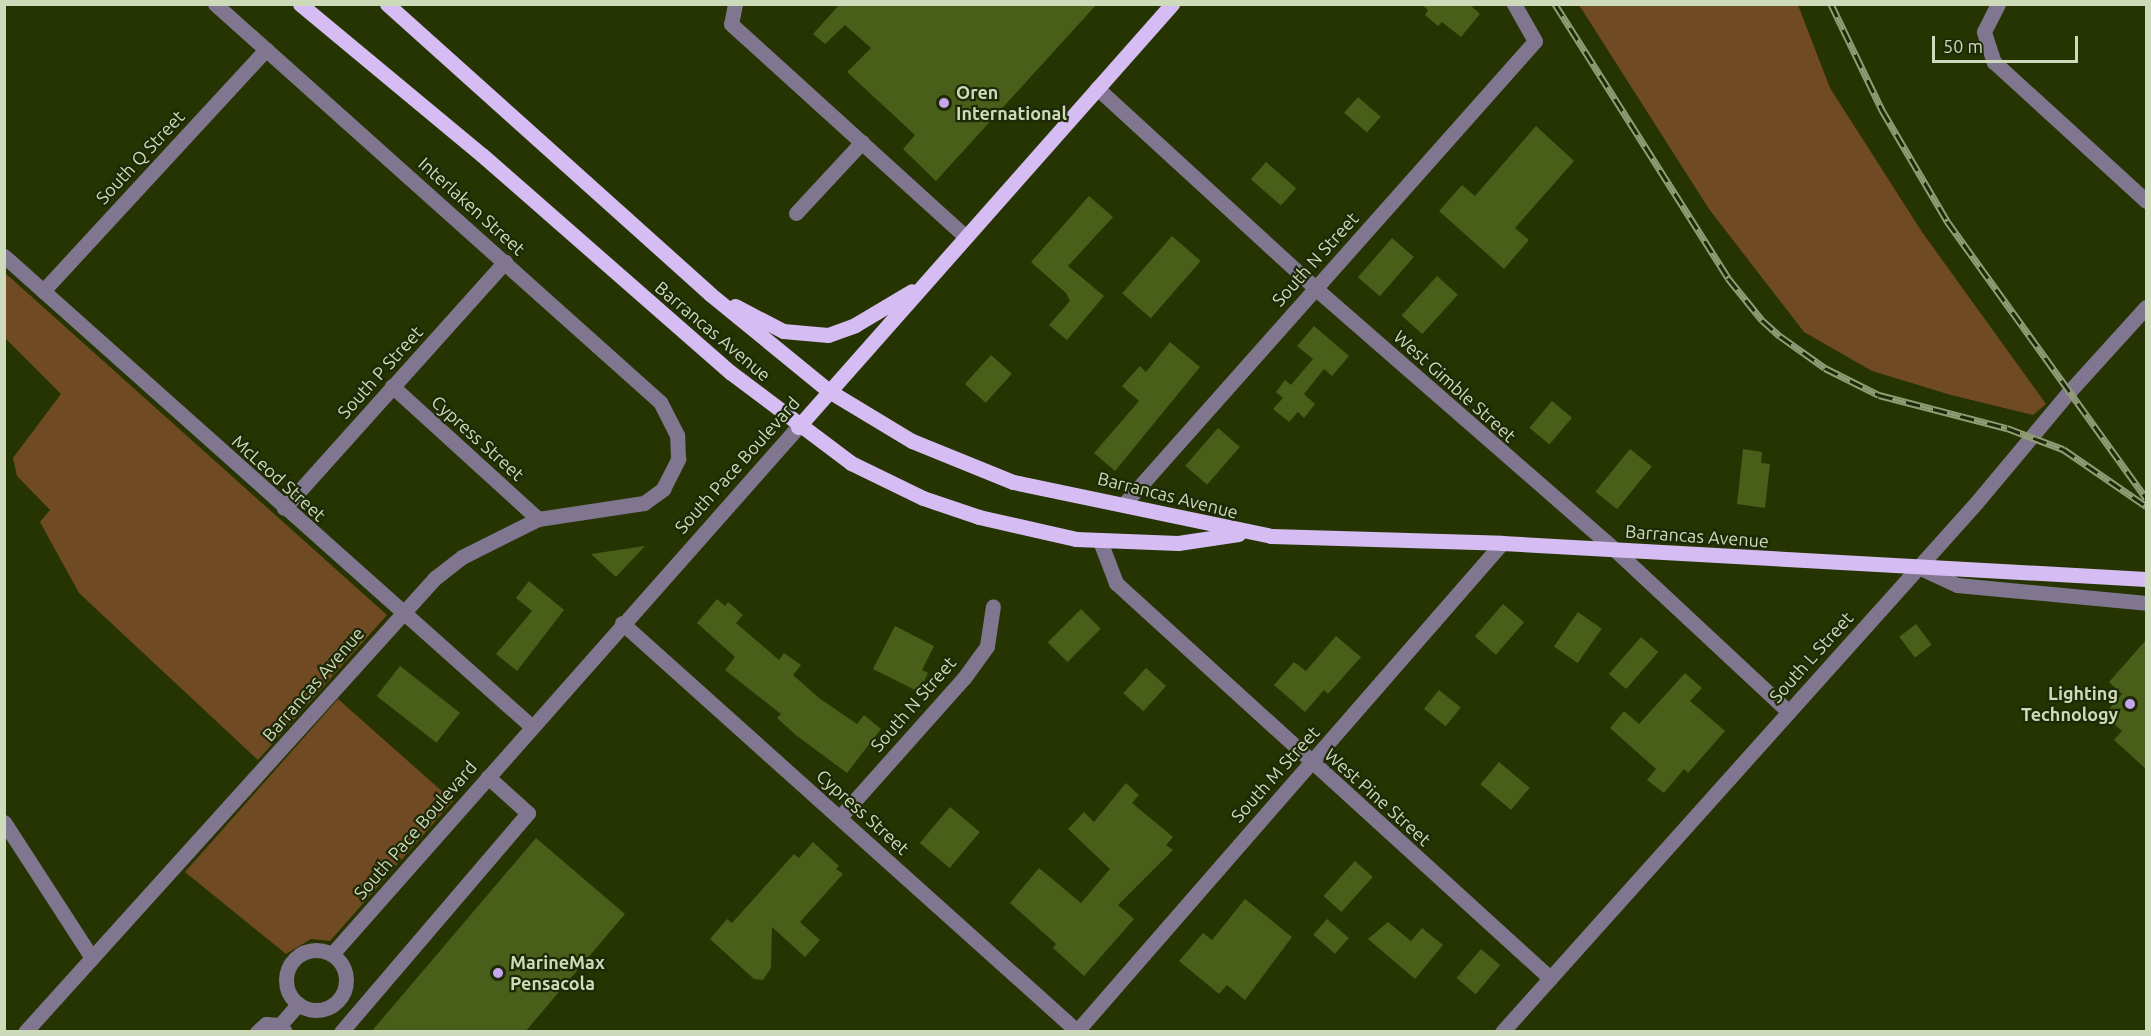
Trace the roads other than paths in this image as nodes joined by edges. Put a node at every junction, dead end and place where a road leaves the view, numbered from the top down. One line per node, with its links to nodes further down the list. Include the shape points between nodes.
1 (215, 4): 8 (street, Interlaken Street)
2 (300, 4): 23 (main road, Barrancas Avenue)
3 (387, 4): 19 (main road, Barrancas Avenue)
4 (735, 4): 10 (street, via 731,24)
5 (1172, 4): 9 (main road, South Pace Boulevard)
6 (1514, 4): 17 (street, South N Street, via 1535,41)
7 (1998, 4): 11 (street, via 1984,32 1994,62)
8 (266, 49): 15 (street, Interlaken Street); 18 (street, South Q Street)
9 (1097, 88): 13 (main road, South Pace Boulevard); 17 (street, West Gimble Street)
10 (862, 142): 12 (street); 13 (street)
11 (2146, 201)
12 (796, 213)
13 (966, 237): 16 (main road, South Pace Boulevard)
14 (4, 256): 18 (street, McLeod Street)
15 (505, 262): 21 (street, South P Street); 24 (street, Interlaken Street, via 660,402 677,435)
16 (925, 283): 19 (main road, via 855,325 828,335 783,331); 22 (main road, South Pace Boulevard)
17 (1315, 288): 25 (street, South N Street); 31 (street, West Gimble Street)
18 (43, 291): 26 (street, McLeod Street)
19 (710, 294): 22 (main road, Barrancas Avenue)
20 (2146, 307): 32 (street, South L Street)
21 (392, 386): 26 (street, South P Street); 27 (street, Cypress Street)
22 (829, 391): 23 (main road, South Pace Boulevard); 25 (main road, Barrancas Avenue, via 912,441 966,464 1013,482)
23 (798, 427): 29 (main road, Barrancas Avenue, via 850,464 923,498 1020,527); 37 (street, South Pace Boulevard)
24 (678, 453): 27 (street, Barrancas Avenue, via 663,489 644,503)
25 (1124, 504): 28 (main road, Barrancas Avenue)
26 (284, 508): 36 (street, McLeod Street)
27 (537, 519): 36 (street, Barrancas Avenue, via 462,557)
28 (1244, 534): 29 (main road, Barrancas Avenue, via 1178,543); 30 (main road, Barrancas Avenue, via 1434,544)
29 (1100, 541): 40 (street, West Pine Street, via 1116,583)
30 (1502, 543): 31 (main road, Barrancas Avenue); 40 (street, South M Street)
31 (1614, 549): 32 (main road, Barrancas Avenue); 38 (street, West Gimble Street)
32 (1918, 567): 33 (main road, Barrancas Avenue); 34 (street, via 1957,585); 38 (street, South L Street)
33 (2146, 579)
34 (2146, 603)
35 (993, 606): 42 (street, South N Street, via 987,646 964,678)
36 (402, 613): 39 (street, McLeod Street); 45 (street, Barrancas Avenue)
37 (622, 623): 39 (street, South Pace Boulevard); 42 (street, Cypress Street)
38 (1789, 712): 46 (street, South L Street)
39 (531, 726): 41 (street, South Pace Boulevard)
40 (1311, 763): 46 (street, West Pine Street); 49 (street, South M Street)
41 (488, 777): 44 (street, South Pace Boulevard); 52 (street, via 528,813)
42 (840, 817): 49 (street, Cypress Street)
43 (4, 822): 45 (street)
44 (332, 954): 47 (street, via 312,950 294,959 286,977 287,987); 47 (street, via 344,969 342,997 317,1010)
45 (92, 958): 50 (street, Barrancas Avenue)
46 (1550, 978): 53 (street, South L Street)
47 (298, 1004): 48 (street)
48 (282, 1028): 51 (street, via 266,1024)
49 (1077, 1031)
50 (25, 1032)
51 (257, 1032)
52 (342, 1032)
53 (1502, 1032)

